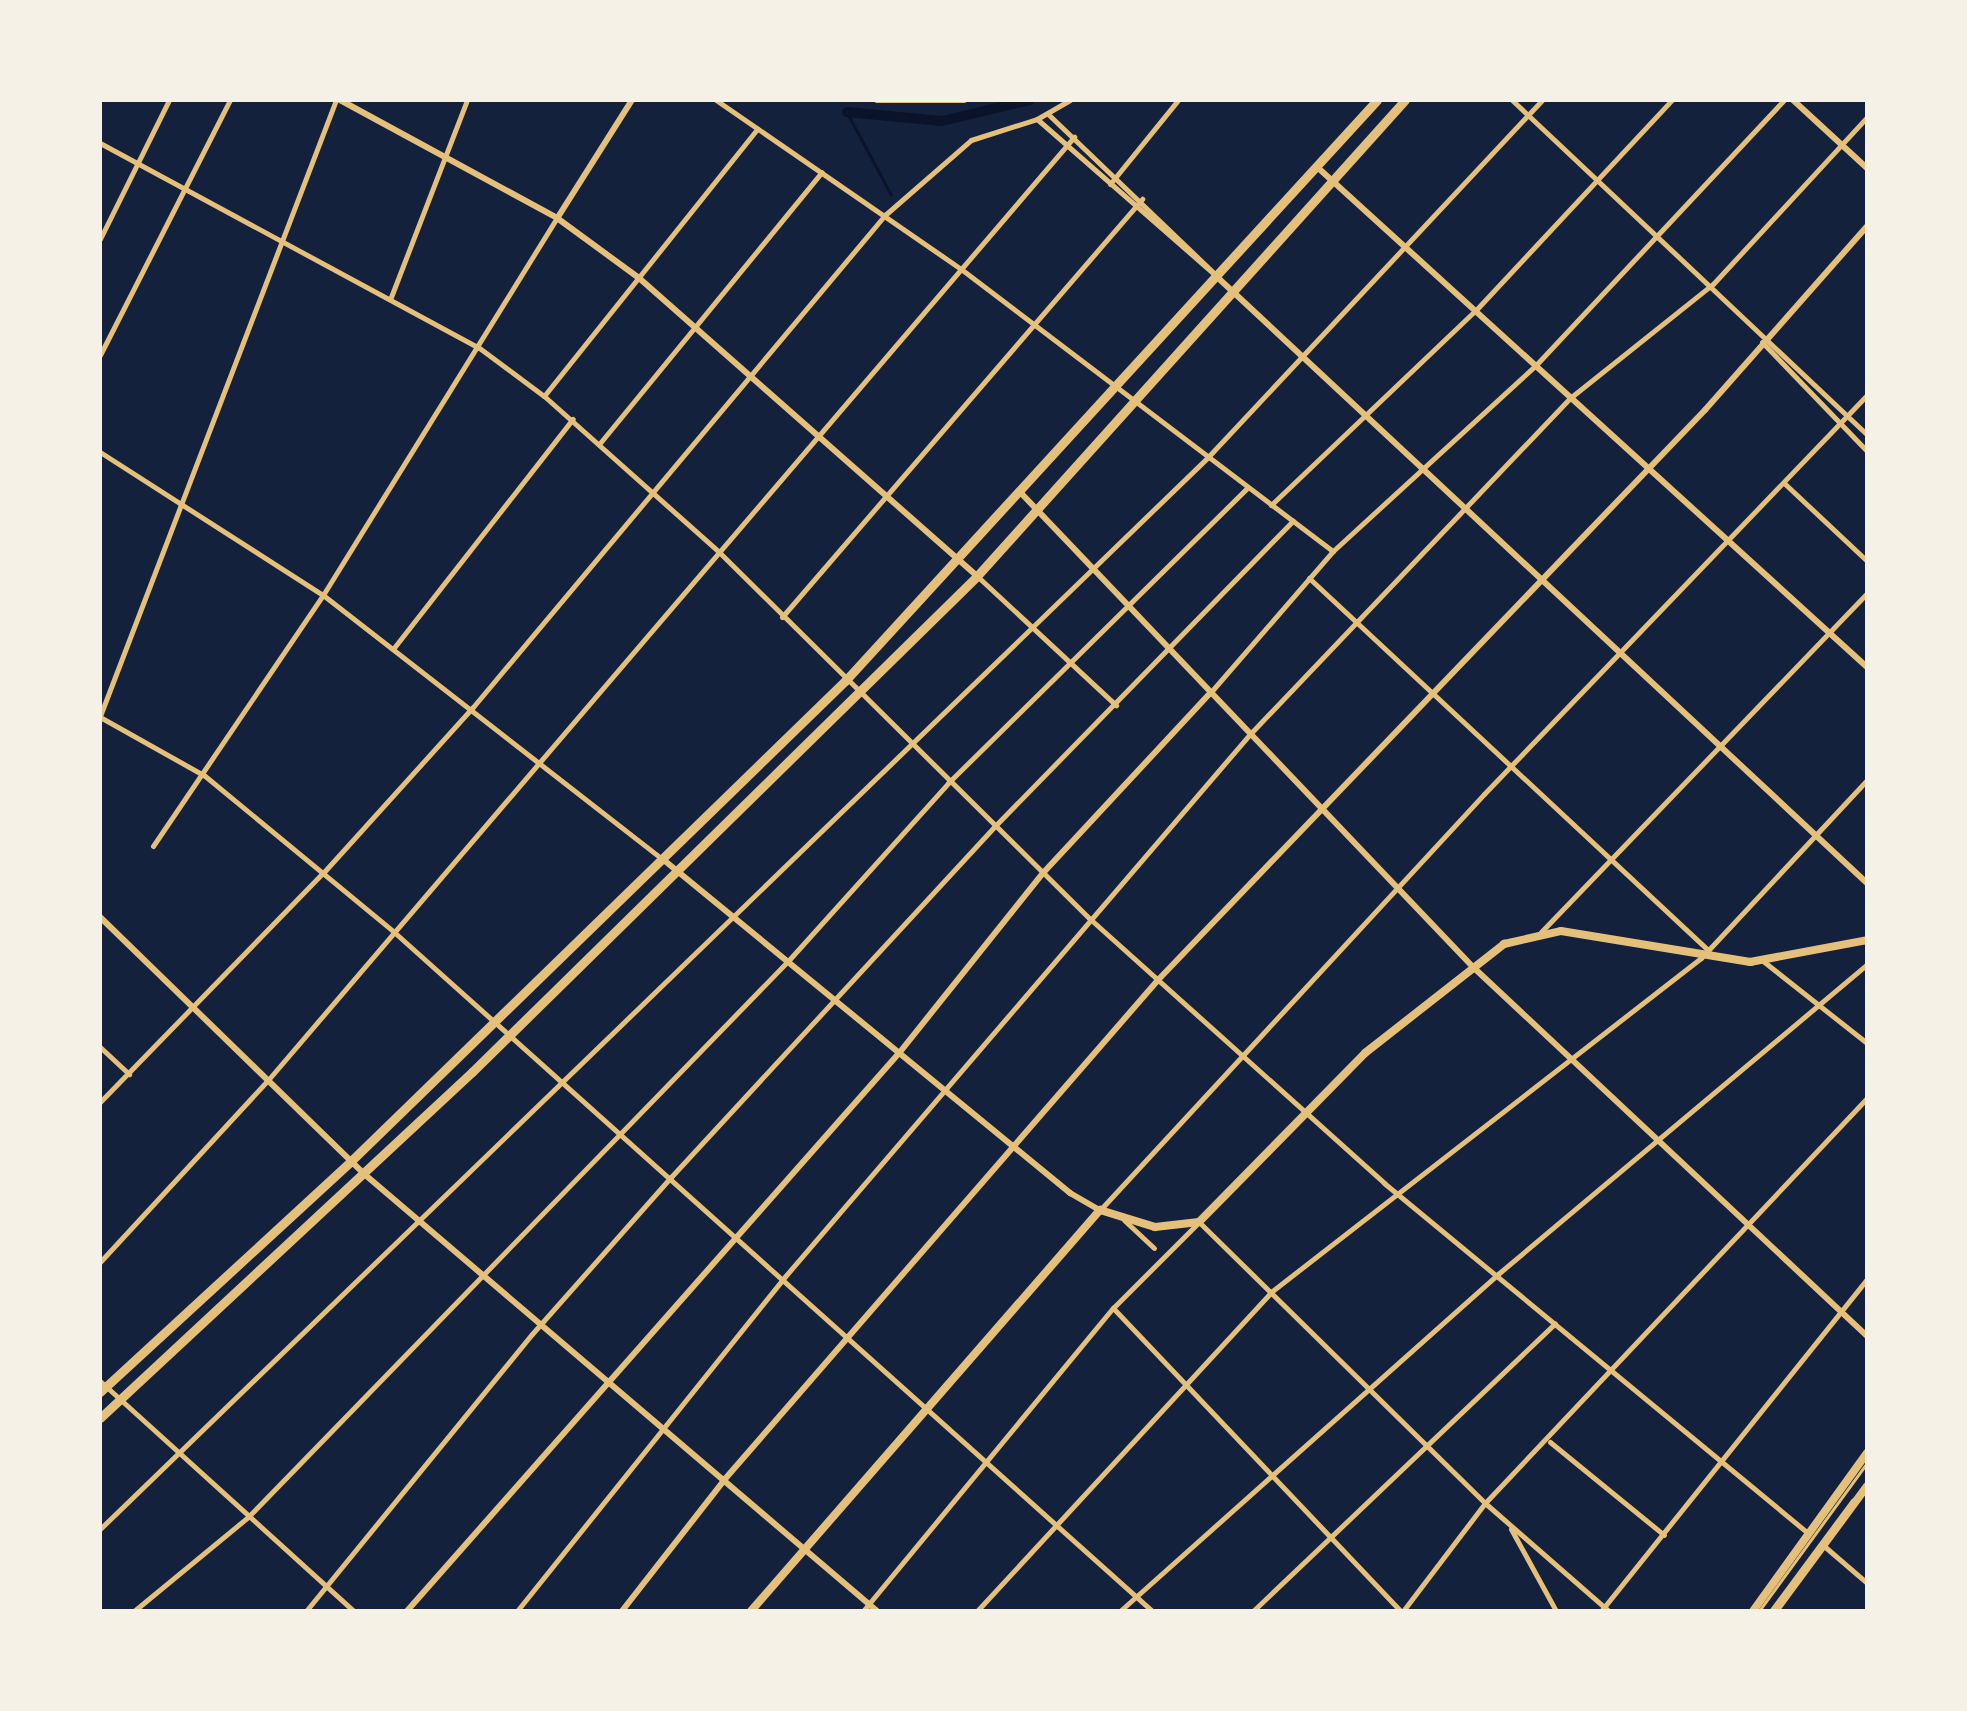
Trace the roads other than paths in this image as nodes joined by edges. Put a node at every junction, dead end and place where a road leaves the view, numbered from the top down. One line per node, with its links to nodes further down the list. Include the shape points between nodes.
1 (169, 100): 28 (street)
2 (230, 100): 36 (street)
3 (338, 100): 27 (street); 44 (street)
4 (466, 100): 27 (street)
5 (632, 100): 40 (street)
6 (716, 100): 22 (street)
7 (882, 100): 8 (street)
8 (964, 100)
9 (1070, 100): 18 (street)
10 (1178, 100): 32 (street)
11 (1405, 100): 34 (highway)
12 (1512, 100): 19 (street)
13 (1542, 100): 19 (street)
14 (1672, 100): 33 (street)
15 (1784, 100): 42 (street)
16 (1793, 100): 25 (street)
17 (1370, 102): 29 (highway)
18 (1048, 113): 21 (street); 23 (street)
19 (1528, 116): 33 (street); 45 (street)
20 (1867, 117): 25 (street)
21 (1037, 119): 26 (street); 39 (street, via 970,140)
22 (757, 129): 31 (street); 48 (street)
23 (1074, 137): 26 (street); 32 (street)
24 (100, 143): 28 (street)
25 (1842, 144): 30 (street); 49 (street)
26 (1067, 146): 35 (street); 46 (street)
27 (446, 155): 40 (street); 51 (street)
28 (140, 164): 36 (street); 43 (street)
29 (1316, 166): 34 (street); 47 (highway)
30 (1867, 168)
31 (822, 172): 39 (street); 54 (street)
32 (1116, 176): 35 (street); 37 (street)
33 (1595, 180): 42 (street); 52 (street)
34 (1332, 182): 45 (street); 50 (highway)
35 (1110, 184): 38 (street)
36 (184, 188): 44 (street); 57 (street)
37 (1142, 198): 38 (street); 47 (street)
38 (1135, 207): 47 (street); 53 (street)
39 (885, 216): 46 (street); 60 (street)
40 (557, 218): 48 (street); 56 (street)
41 (1867, 226): 55 (street)
42 (1658, 237): 49 (street); 59 (street)
43 (100, 239)
44 (284, 240): 51 (street); 83 (street)
45 (1408, 250): 52 (street); 58 (street)
46 (961, 269): 53 (street); 71 (street)
47 (1215, 275): 50 (street); 61 (highway)
48 (639, 278): 54 (street); 63 (street)
49 (1714, 284): 55 (street); 64 (street)
50 (1233, 293): 58 (street); 65 (highway)
51 (391, 297): 56 (street)
52 (1475, 311): 59 (street); 67 (street)
53 (1035, 325): 61 (street); 82 (street)
54 (696, 328): 60 (street); 72 (street)
55 (1764, 340): 66 (street); 69 (street); 76 (street)
56 (478, 346): 63 (street); 98 (street)
57 (100, 355)
58 (1300, 359): 67 (street); 75 (street)
59 (1535, 366): 64 (street); 77 (street)
60 (752, 377): 71 (street); 80 (street)
61 (1115, 386): 65 (street); 81 (highway)
62 (1867, 395): 66 (street)
63 (544, 396): 68 (street)
64 (1570, 398): 76 (street); 85 (street)
65 (1133, 400): 75 (street); 86 (highway)
66 (1848, 415): 69 (street); 70 (street)
67 (1364, 418): 77 (street); 84 (street)
68 (573, 419): 72 (street); 104 (street)
69 (1839, 424): 73 (street); 78 (street)
70 (1867, 434)
71 (819, 436): 82 (street); 90 (street)
72 (600, 443): 80 (street)
73 (1867, 451)
74 (100, 452): 83 (street)
75 (1208, 457): 79 (street); 93 (street)
76 (1648, 468): 88 (street); 96 (street)
77 (1420, 469): 85 (street); 89 (street)
78 (1784, 483): 88 (street); 92 (street)
79 (1248, 487): 84 (street); 99 (street)
80 (654, 491): 90 (street); 114 (street)
81 (1020, 492): 86 (street); 91 (highway)
82 (889, 497): 91 (street); 100 (street)
83 (180, 499): 98 (street); 115 (street)
84 (1271, 504): 87 (street)
85 (1460, 507): 96 (street); 101 (street)
86 (1038, 511): 93 (street); 94 (highway)
87 (1293, 521): 89 (street); 105 (street)
88 (1727, 540): 103 (street); 106 (street)
89 (1332, 551): 95 (street)
90 (719, 552): 100 (street); 119 (street)
91 (960, 560): 94 (street); 109 (highway)
92 (1867, 561)
93 (1093, 569): 99 (street); 102 (street)
94 (977, 576): 102 (street); 111 (highway)
95 (1310, 578): 101 (street); 112 (street)
96 (1538, 580): 106 (street); 110 (street)
97 (1867, 593): 103 (street)
98 (323, 595): 104 (street); 121 (street)
99 (1130, 608): 105 (street); 107 (street)
100 (782, 617): 109 (street)
101 (1354, 621): 110 (street); 116 (street)
102 (1033, 628): 107 (street); 117 (street)
103 (1829, 633): 108 (street); 118 (street)
104 (393, 648): 114 (street)
105 (1170, 651): 112 (street); 113 (street)
106 (1617, 654): 118 (street); 120 (street)
107 (1073, 665): 113 (street); 123 (street)
108 (1867, 667)
109 (845, 682): 111 (street); 129 (highway)
110 (1430, 692): 120 (street); 124 (street)
111 (858, 693): 117 (street); 130 (highway)
112 (1210, 693): 116 (street); 132 (street)
113 (1116, 705): 125 (street)
114 (473, 707): 119 (street); 131 (street)
115 (100, 717): 121 (street)
116 (1250, 734): 124 (street); 137 (street)
117 (911, 746): 123 (street); 136 (street)
118 (1718, 749): 126 (street); 128 (street)
119 (540, 762): 129 (street); 138 (street)
120 (1510, 766): 128 (street); 134 (street)
121 (205, 776): 127 (street); 131 (street)
122 (1867, 780): 126 (street)
123 (948, 783): 125 (street); 143 (street)
124 (1323, 805): 134 (street); 147 (street)
125 (994, 827): 132 (street); 148 (street)
126 (1816, 835): 133 (street); 141 (street)
127 (153, 846)
128 (1613, 856): 139 (street); 141 (street)
129 (664, 861): 130 (street); 151 (highway)
130 (677, 871): 136 (street); 152 (highway)
131 (323, 873): 138 (street); 150 (street)
132 (1043, 873): 137 (street); 155 (street)
133 (1867, 883)
134 (1396, 887): 146 (street); 156 (street)
135 (100, 917): 150 (street)
136 (735, 918): 143 (street); 160 (street)
137 (1088, 918): 147 (street); 161 (street)
138 (394, 932): 151 (street); 159 (street)
139 (1541, 932): 142 (main road, via 1580,933); 146 (main road, via 1504,944)
140 (1867, 940): 144 (main road)
141 (1708, 950): 142 (street)
142 (1700, 958): 144 (main road); 157 (street)
143 (788, 961): 148 (street); 165 (street)
144 (1763, 961): 149 (street)
145 (1867, 964): 149 (street)
146 (1473, 967): 157 (street); 164 (main road, via 1365,1053)
147 (1158, 980): 156 (street); 167 (street)
148 (834, 998): 155 (street); 170 (street)
149 (1814, 1006): 153 (street); 166 (street)
150 (194, 1008): 158 (street); 159 (street)
151 (495, 1022): 152 (street); 168 (highway)
152 (509, 1036): 160 (street); 169 (highway)
153 (1867, 1043)
154 (100, 1048): 158 (street)
155 (900, 1052): 161 (street); 177 (street)
156 (1242, 1053): 164 (street); 172 (street)
157 (1567, 1057): 166 (street); 171 (street)
158 (129, 1074): 163 (street)
159 (268, 1080): 168 (street); 179 (street)
160 (564, 1081): 165 (street); 173 (street)
161 (944, 1088): 167 (street); 183 (street)
162 (1867, 1098): 176 (street)
163 (100, 1102)
164 (1308, 1111): 171 (street); 175 (main road)
165 (620, 1131): 170 (street); 180 (street)
166 (1656, 1142): 176 (street); 181 (street)
167 (1014, 1145): 172 (street); 190 (street)
168 (350, 1161): 169 (street); 194 (highway)
169 (364, 1173): 173 (street); 196 (highway)
170 (671, 1177): 177 (street); 187 (street)
171 (1396, 1192): 181 (street); 184 (street)
172 (1100, 1210): 174 (main road); 197 (main road)
173 (416, 1219): 180 (street); 203 (street)
174 (1124, 1220): 175 (main road, via 1170,1228); 178 (street)
175 (1199, 1222): 184 (street); 185 (street)
176 (1747, 1227): 186 (street); 191 (street)
177 (738, 1239): 183 (street); 192 (street)
178 (1154, 1248)
179 (100, 1262)
180 (480, 1274): 187 (street); 211 (street)
181 (1498, 1274): 188 (street); 195 (street)
182 (1867, 1279): 186 (street)
183 (782, 1280): 190 (street); 199 (street)
184 (1272, 1292): 193 (street); 195 (street)
185 (1114, 1308): 193 (street); 204 (street)
186 (1840, 1312): 189 (street); 205 (street)
187 (541, 1324): 192 (street); 221 (street)
188 (1555, 1324): 191 (street); 201 (street)
189 (1867, 1336)
190 (846, 1338): 197 (street); 208 (street)
191 (1612, 1371): 200 (street); 205 (street)
192 (607, 1380): 199 (street); 228 (street)
193 (1185, 1383): 207 (street); 213 (street)
194 (102, 1387): 196 (street)
195 (1369, 1389): 201 (street); 207 (street)
196 (120, 1400): 198 (highway); 203 (street)
197 (927, 1410): 204 (street); 219 (main road)
198 (100, 1418)
199 (662, 1426): 208 (street); 229 (street)
200 (1550, 1441): 210 (street); 216 (street)
201 (1425, 1446): 210 (street); 217 (street)
202 (1867, 1453): 215 (main road)
203 (178, 1455): 211 (street); 214 (street)
204 (988, 1462): 213 (street); 223 (street)
205 (1722, 1462): 215 (street); 216 (street)
206 (1867, 1463): 240 (lane)
207 (1270, 1478): 217 (street); 222 (street)
208 (726, 1479): 219 (street); 230 (street)
209 (1867, 1483): 218 (main road); 241 (lane)
210 (1485, 1503): 212 (street); 238 (street)
211 (248, 1517): 221 (street); 225 (street)
212 (1507, 1522): 224 (street); 239 (street)
213 (1056, 1525): 222 (street); 234 (street)
214 (100, 1529)
215 (1809, 1534): 240 (main road)
216 (1664, 1535): 224 (street)
217 (1330, 1539): 237 (street); 238 (street)
218 (1822, 1544): 220 (street); 241 (main road)
219 (805, 1546): 223 (street); 231 (main road)
220 (1867, 1583)
221 (327, 1586): 226 (street); 227 (street)
222 (1137, 1597): 235 (street); 236 (street)
223 (869, 1604): 232 (street); 233 (street)
224 (1605, 1610)
225 (134, 1611)
226 (306, 1611)
227 (354, 1611)
228 (407, 1611)
229 (517, 1611)
230 (622, 1611)
231 (751, 1611)
232 (863, 1611)
233 (877, 1611)
234 (977, 1611)
235 (1120, 1611)
236 (1152, 1611)
237 (1253, 1611)
238 (1402, 1611)
239 (1556, 1611)
240 (1756, 1611)
241 (1772, 1611)

